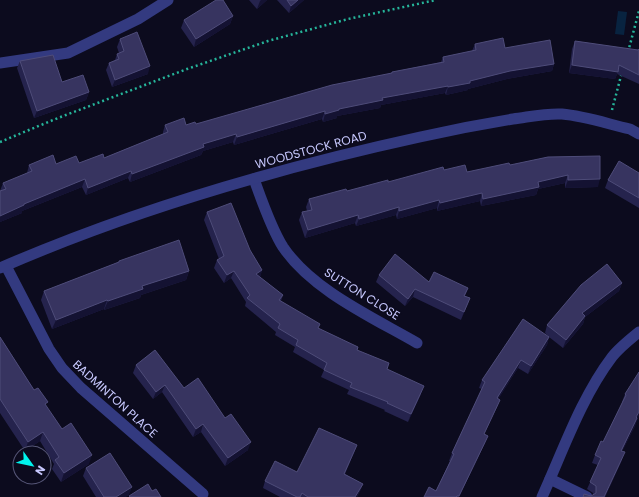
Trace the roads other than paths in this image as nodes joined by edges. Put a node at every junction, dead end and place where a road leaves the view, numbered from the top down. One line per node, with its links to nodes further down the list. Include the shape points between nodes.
1 (168, 0): 2 (street, via 138,19 68,53)
2 (0, 63)
3 (639, 134): 4 (street, WOODSTOCK ROAD, via 630,129 562,114 541,115 361,150)
4 (254, 179): 5 (street, WOODSTOCK ROAD, via 145,212); 7 (street, SUTTON CLOSE, via 266,212 283,246 296,262 332,294)
5 (3, 267): 9 (street, BADMINTON PLACE, via 62,368 81,388)
6 (639, 332): 8 (street, via 612,357 598,378)
7 (416, 343)
8 (550, 479): 10 (street); 11 (street)
9 (203, 494)
10 (542, 497)
11 (587, 497)

